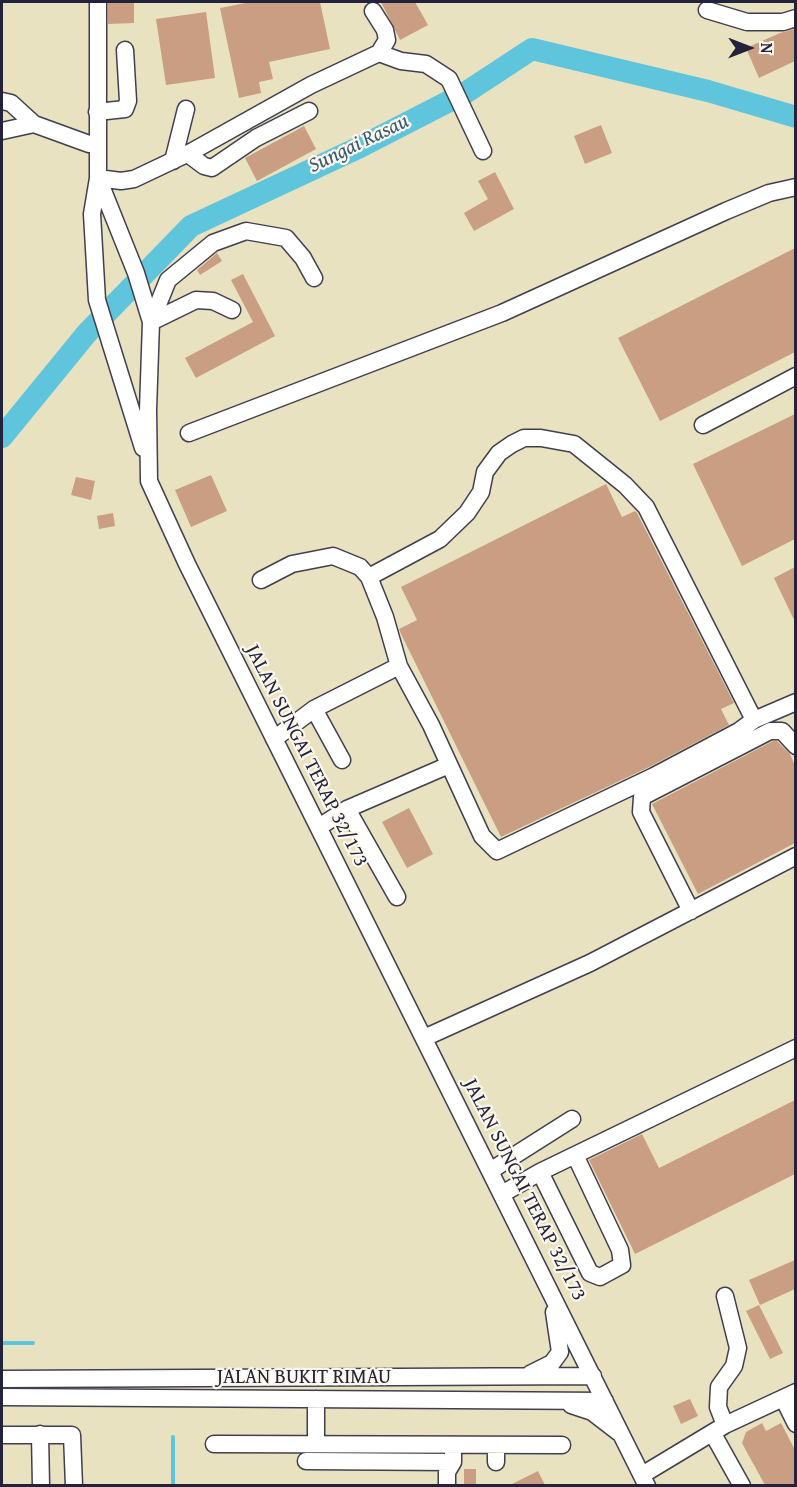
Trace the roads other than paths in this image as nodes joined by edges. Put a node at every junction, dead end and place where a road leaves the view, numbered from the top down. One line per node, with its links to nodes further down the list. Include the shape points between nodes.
1 (98, 2): 9 (street, JALAN SUNGAI TERAP 32/173)
2 (707, 10): 4 (street, via 747,22)
3 (373, 11): 6 (street, via 387,40)
4 (795, 18)
5 (125, 50): 9 (street, via 125,109)
6 (379, 53): 14 (street, via 438,69 449,79); 15 (street, via 308,77)
7 (2, 101): 11 (street, via 11,103)
8 (186, 109): 16 (street)
9 (97, 111): 13 (street, JALAN SUNGAI TERAP 32/173)
10 (309, 111): 15 (street, via 256,138 212,168 192,157)
11 (34, 124): 12 (street); 13 (street)
12 (2, 131)
13 (98, 144): 17 (street, JALAN SUNGAI TERAP 32/173)
14 (483, 151)
15 (191, 152): 16 (street)
16 (172, 161): 17 (street, via 134,179)
17 (98, 178): 21 (street, JALAN SUNGAI TERAP 32/173); 25 (street, via 92,214 97,300)
18 (795, 187): 24 (street, via 769,192 502,314)
19 (314, 278): 21 (street, via 285,238 246,231 213,243 168,280)
20 (232, 310): 21 (street, via 213,301 196,300)
21 (151, 322): 25 (street, JALAN SUNGAI TERAP 32/173)
22 (795, 376): 23 (street)
23 (703, 425)
24 (189, 433)
25 (147, 460): 32 (street, JALAN SUNGAI TERAP 32/173, via 149,481)
26 (369, 577): 27 (street, via 360,567 333,556 292,564); 28 (street); 31 (street, via 440,539 467,513 481,492 485,472 499,453 512,444 524,438 541,438 574,444 625,484 646,507)
27 (261, 580)
28 (399, 666): 30 (street); 35 (street)
29 (795, 702): 31 (street)
30 (314, 709): 32 (street); 34 (street)
31 (754, 720): 35 (street, via 654,776 502,851 492,848 482,836)
32 (274, 739): 37 (street, JALAN SUNGAI TERAP 32/173)
33 (795, 746): 40 (street, via 782,731 770,731 642,796 641,812)
34 (342, 759)
35 (449, 765): 36 (street)
36 (347, 808): 37 (street); 39 (street)
37 (319, 827): 41 (street, JALAN SUNGAI TERAP 32/173)
38 (795, 856): 40 (street)
39 (398, 897)
40 (691, 911): 41 (street, via 590,963)
41 (424, 1038): 45 (street, JALAN SUNGAI TERAP 32/173)
42 (795, 1047): 44 (street)
43 (572, 1119): 45 (street)
44 (575, 1155): 46 (street); 46 (street, via 621,1258 622,1265 600,1277 590,1274)
45 (490, 1171): 47 (street, JALAN SUNGAI TERAP 32/173)
46 (540, 1172): 47 (street)
47 (502, 1194): 48 (street, JALAN SUNGAI TERAP 32/173)
48 (549, 1288): 50 (street, JALAN SUNGAI TERAP 32/173); 51 (street, via 560,1352 552,1363)
49 (725, 1296): 59 (street, via 738,1348 734,1366 719,1387)
50 (592, 1376): 51 (street, JALAN BUKIT RIMAU); 57 (street, JALAN SUNGAI TERAP 32/173)
51 (521, 1377): 52 (street, JALAN BUKIT RIMAU)
52 (2, 1379)
53 (789, 1395): 58 (street); 59 (street)
54 (2, 1397): 55 (street, JALAN BUKIT RIMAU)
55 (316, 1399): 56 (street, JALAN BUKIT RIMAU); 64 (street)
56 (526, 1400): 57 (street, JALAN BUKIT RIMAU); 62 (street, via 585,1408)
57 (605, 1401): 62 (street, JALAN SUNGAI TERAP 32/173)
58 (795, 1424)
59 (719, 1430): 69 (street); 73 (street)
60 (40, 1434): 61 (street); 70 (street); 71 (street, via 72,1435)
61 (2, 1435)
62 (623, 1436): 69 (street, JALAN SUNGAI TERAP 32/173)
63 (214, 1444): 64 (street)
64 (316, 1444): 65 (street)
65 (453, 1444): 66 (street, via 496,1453); 68 (street)
66 (562, 1445)
67 (306, 1461): 68 (street)
68 (453, 1462): 72 (street, via 447,1472)
69 (645, 1480)
70 (41, 1485)
71 (74, 1485)
72 (447, 1485)
73 (742, 1485)

